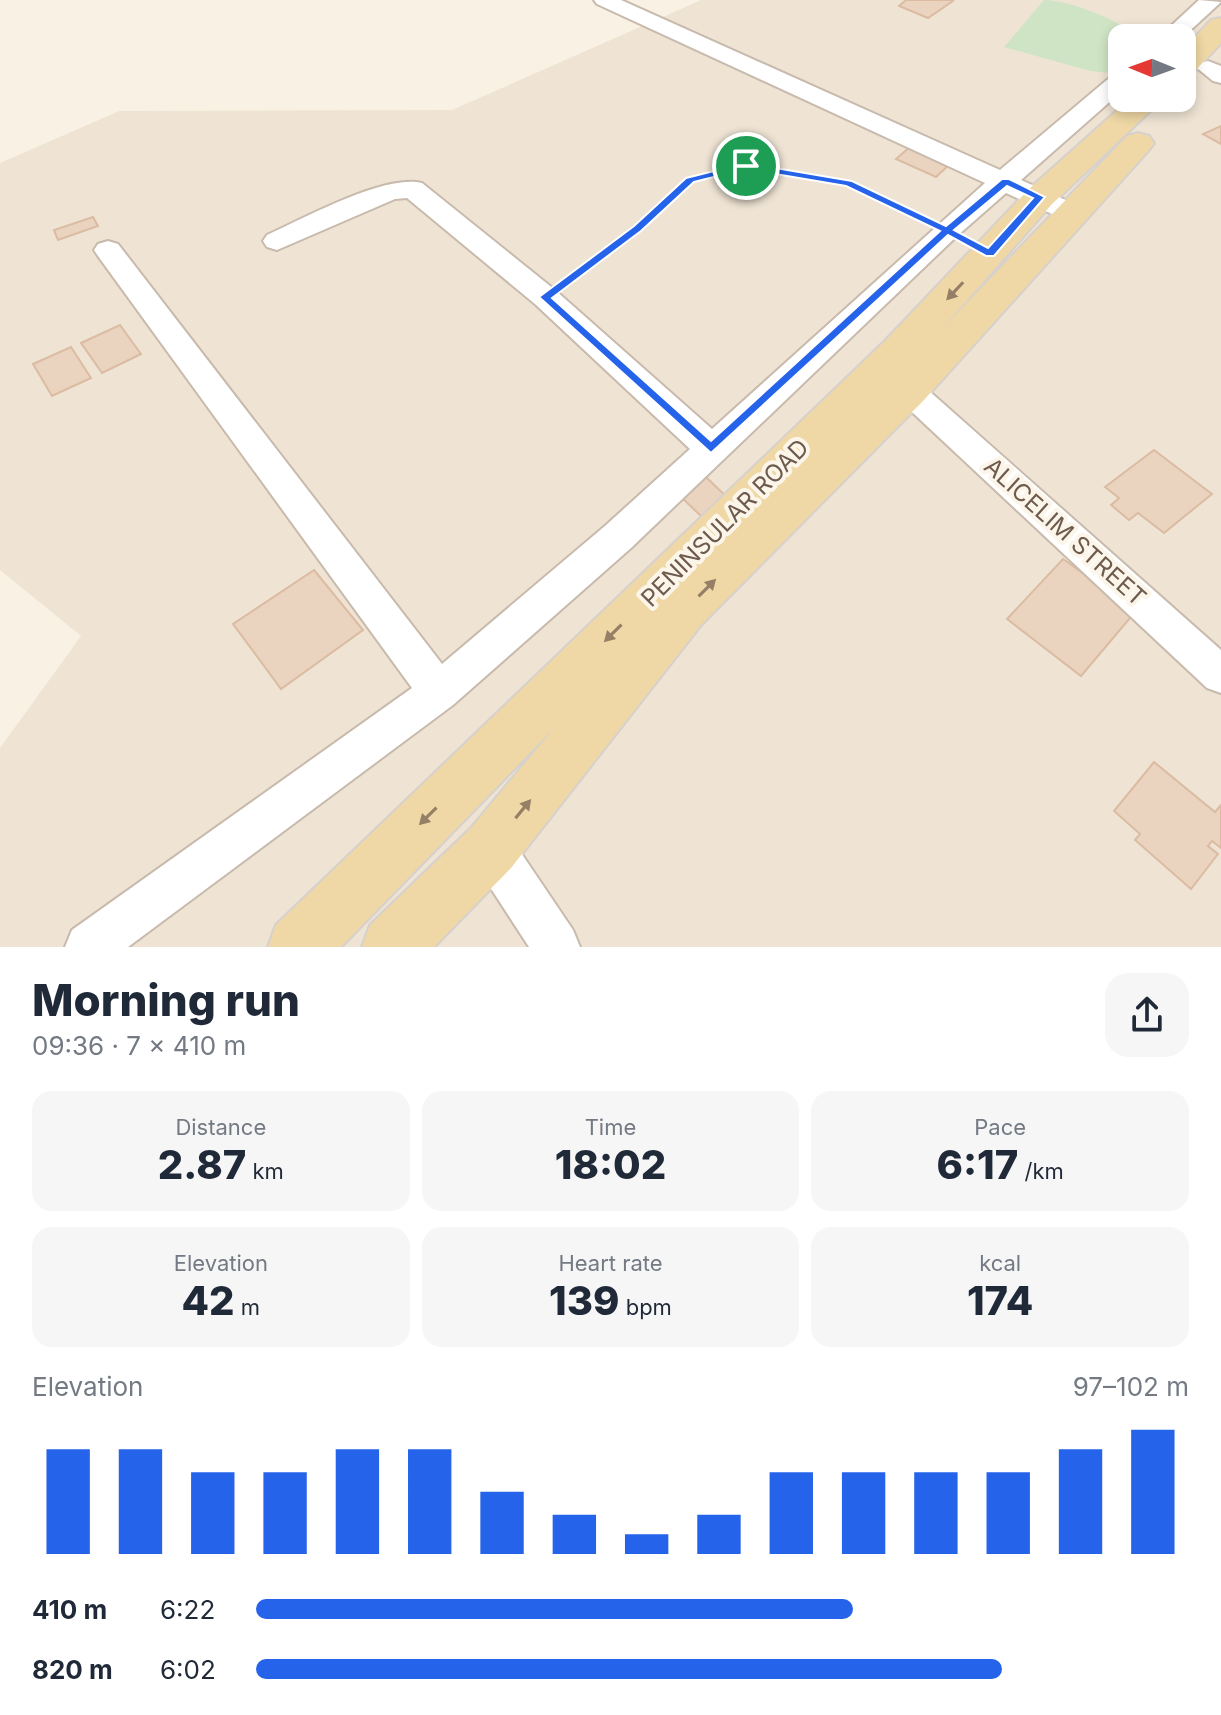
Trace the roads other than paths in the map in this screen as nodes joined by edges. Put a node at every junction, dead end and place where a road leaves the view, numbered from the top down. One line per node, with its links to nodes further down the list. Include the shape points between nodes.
1 (604, 0): 7 (street)
2 (1211, 9): 3 (street); 4 (main road, PENINSULAR ROAD)
3 (1189, 24)
4 (1199, 77): 7 (main road, PENINSULAR ROAD)
5 (1108, 99): 7 (street)
6 (1133, 112): 7 (main road, PENINSULAR ROAD)
7 (1039, 197): 10 (main road, PENINSULAR ROAD); 11 (street, via 947,230); 16 (main road, PENINSULAR ROAD, one-way to 16, via 899,351)
8 (277, 241): 11 (street, via 390,191 413,189 545,297)
9 (108, 250): 13 (street)
10 (908, 390): 12 (street, ALICELIM STREET); 14 (main road, PENINSULAR ROAD, one-way to 10, via 684,610)
11 (711, 448): 13 (street, via 618,537)
12 (1221, 675)
13 (439, 692): 15 (street)
14 (491, 848): 17 (main road, PENINSULAR ROAD); 18 (street)
15 (89, 947)
16 (298, 947)
17 (392, 947)
18 (556, 947)

